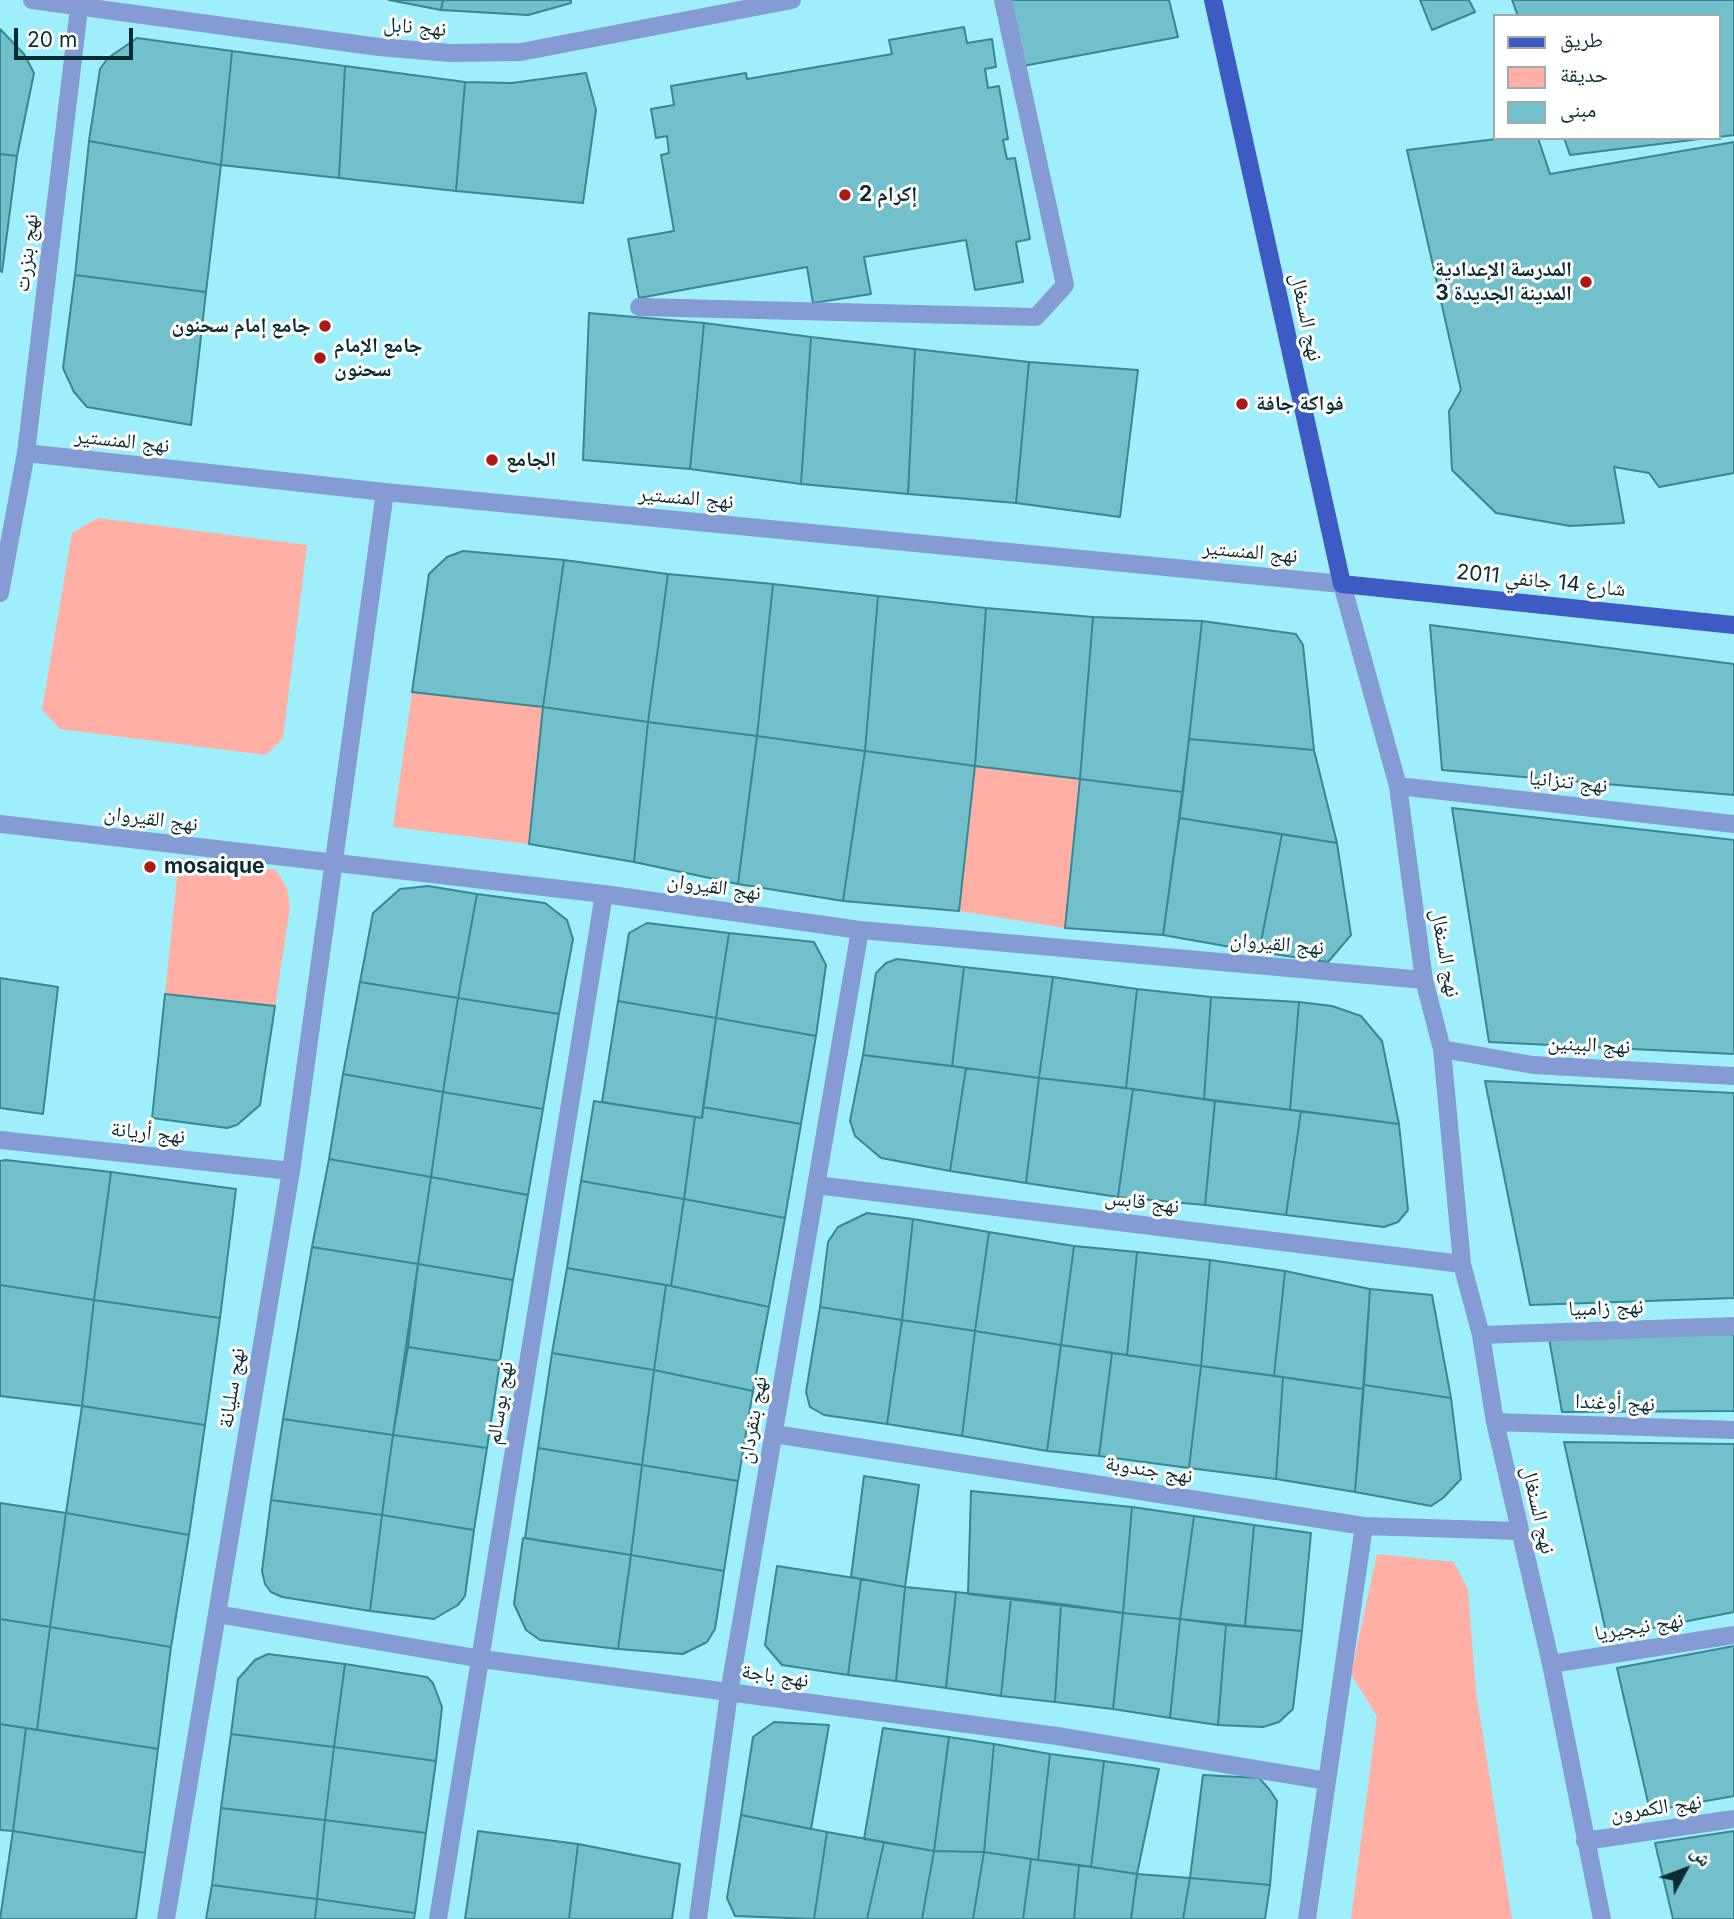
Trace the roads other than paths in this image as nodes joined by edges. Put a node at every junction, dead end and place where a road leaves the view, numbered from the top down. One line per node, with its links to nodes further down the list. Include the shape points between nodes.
1 (32, 0): 5 (street, نهج نابل)
2 (792, 0): 5 (street, نهج نابل, via 520,52 462,53 379,47)
3 (1003, 0): 6 (street, via 1065,285 1036,317)
4 (1213, 0): 9 (main road, نهج السنغال)
5 (79, 2): 7 (street, نهج بنزرت)
6 (639, 307)
7 (26, 453): 8 (street, نهج المنستير); 10 (street, نهج بنزرت)
8 (386, 492): 9 (street, نهج المنستير); 15 (street, نهج سليانة)
9 (1342, 584): 11 (main road, شارع 14 جانفي 2011); 12 (street, نهج السنغال)
10 (0, 593)
11 (1734, 625)
12 (1398, 786): 14 (street, نهج تنزانيا); 18 (street, نهج السنغال)
13 (0, 824): 15 (street, نهج القيروان)
14 (1734, 824)
15 (333, 864): 16 (street, نهج القيروان); 22 (street, نهج سليانة)
16 (604, 894): 17 (street, نهج القيروان); 34 (street, نهج بوسالم)
17 (860, 930): 18 (street, نهج القيروان); 23 (street, نهج بنقردان)
18 (1424, 980): 19 (street, نهج السنغال)
19 (1442, 1049): 20 (street, نهج البينين, via 1533,1065); 24 (street, نهج السنغال)
20 (1734, 1076)
21 (0, 1140): 22 (street, نهج أريانة)
22 (291, 1171): 32 (street, نهج سليانة)
23 (816, 1185): 24 (street, نهج قابس); 29 (street, نهج بنقردان)
24 (1462, 1264): 26 (street, نهج السنغال)
25 (1734, 1326): 26 (street, نهج زامبيا)
26 (1481, 1335): 27 (street, نهج السنغال)
27 (1496, 1422): 28 (street, نهج أوغندا); 31 (street, نهج السنغال)
28 (1734, 1430)
29 (774, 1434): 30 (street, نهج جندوبة); 36 (street, نهج بنقردان)
30 (1364, 1526): 31 (street, نهج جندوبة); 37 (street)
31 (1519, 1531): 35 (street, نهج السنغال)
32 (217, 1614): 34 (street, نهج باجة); 40 (street, نهج سليانة)
33 (1734, 1635): 35 (street, نهج نيجيريا)
34 (482, 1659): 36 (street, نهج باجة); 41 (street, نهج بوسالم)
35 (1551, 1664): 39 (street, نهج السنغال)
36 (729, 1693): 37 (street, نهج باجة, via 1057,1736); 42 (street, نهج بنقردان)
37 (1327, 1781): 43 (street)
38 (1734, 1819): 39 (street, نهج الكمرون)
39 (1585, 1841): 44 (street, نهج السنغال)
40 (166, 1919)
41 (438, 1919)
42 (698, 1919)
43 (1307, 1919)
44 (1602, 1919)

